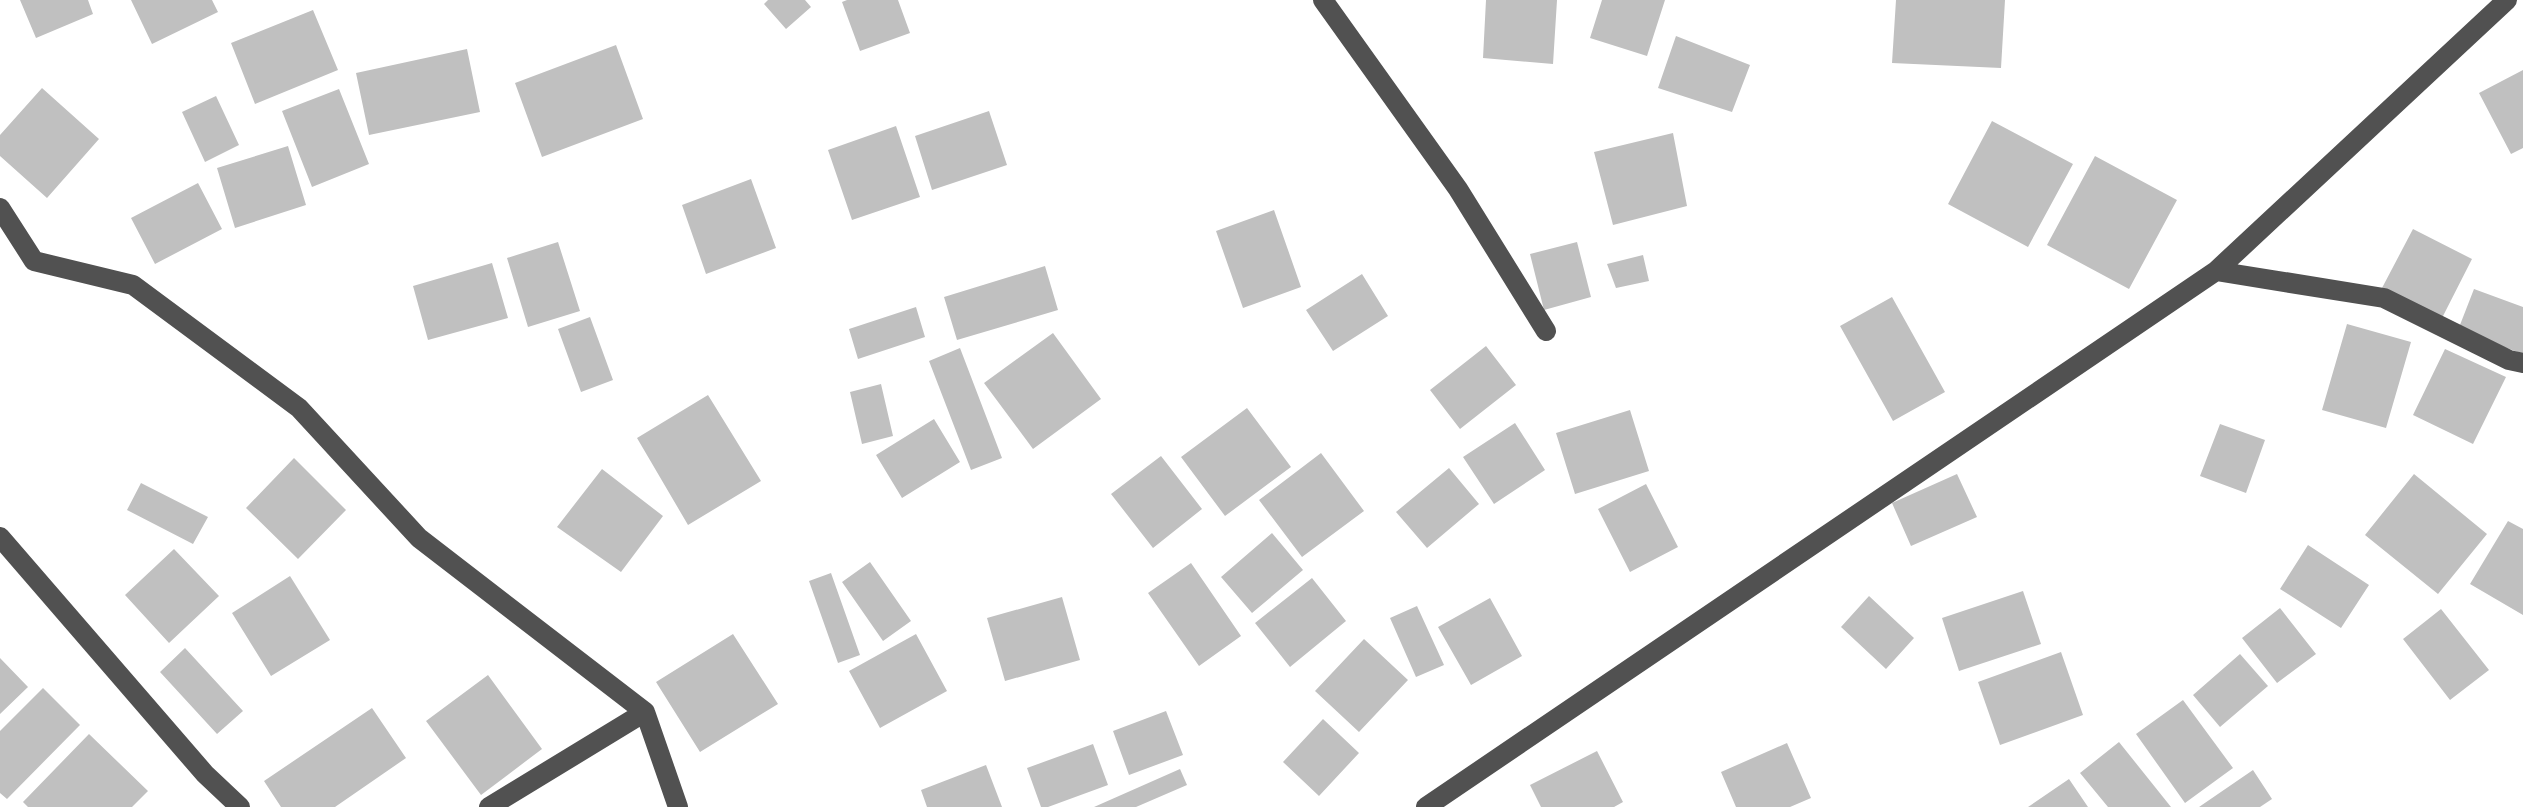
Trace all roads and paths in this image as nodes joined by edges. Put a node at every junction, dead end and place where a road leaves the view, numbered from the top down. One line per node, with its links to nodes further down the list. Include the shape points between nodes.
1 (1323, 0): 5 (street, via 1458,189)
2 (2507, 0): 4 (street)
3 (0, 208): 8 (street, via 34,261 133,285 299,408 419,538)
4 (2216, 271): 6 (street, via 2384,298); 12 (street)
5 (1546, 331)
6 (2523, 363)
7 (0, 537): 9 (street, via 205,774)
8 (645, 712): 10 (street); 11 (street)
9 (239, 805)
10 (489, 807)
11 (678, 807)
12 (1426, 807)

